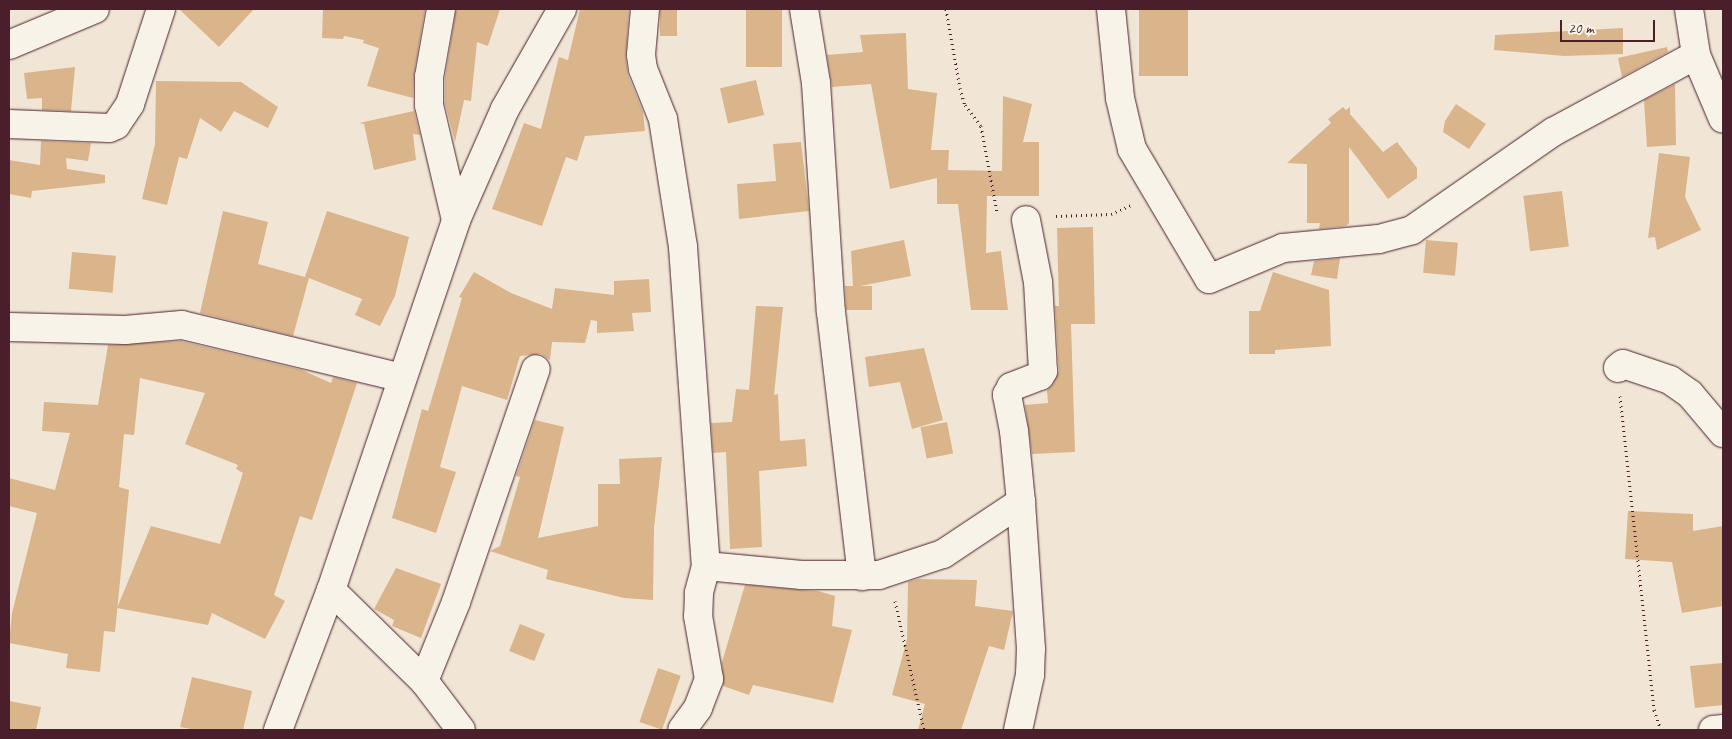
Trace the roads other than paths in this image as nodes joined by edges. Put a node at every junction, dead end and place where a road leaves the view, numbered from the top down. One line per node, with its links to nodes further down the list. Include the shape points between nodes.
1 (95, 9): 9 (street)
2 (161, 9): 12 (street, via 130,104 116,125 108,128)
3 (441, 9): 13 (street, via 429,77 429,106)
4 (562, 9): 13 (street, via 505,108)
5 (646, 9): 21 (street, via 641,55 643,69 663,119 683,247)
6 (804, 9): 22 (street, via 816,83 831,312)
7 (1111, 9): 10 (street, via 1125,129 1132,149 1209,279 1284,248 1397,236 1412,230 1564,125)
8 (1689, 9): 10 (street)
9 (9, 45)
10 (1696, 55): 11 (street)
11 (1723, 119)
12 (9, 124)
13 (456, 220): 18 (street)
14 (1026, 220): 20 (street, via 1038,282 1043,371 1040,376 1011,387 1007,395)
15 (9, 327): 18 (street, via 125,330 182,325)
16 (1618, 368): 19 (street, via 1623,364 1670,380 1690,394)
17 (536, 369): 24 (street, via 456,602)
18 (402, 378): 23 (street)
19 (1723, 433)
20 (1021, 502): 22 (street, via 943,554); 29 (street, via 1031,649 1030,675)
21 (706, 566): 22 (street, via 802,575); 28 (street, via 699,593 698,616 709,679 698,708)
22 (870, 575)
23 (331, 590): 24 (street); 26 (street)
24 (424, 680): 27 (street)
25 (1723, 729): 30 (street)
26 (278, 730)
27 (461, 730)
28 (682, 730)
29 (1018, 730)
30 (1713, 730)

